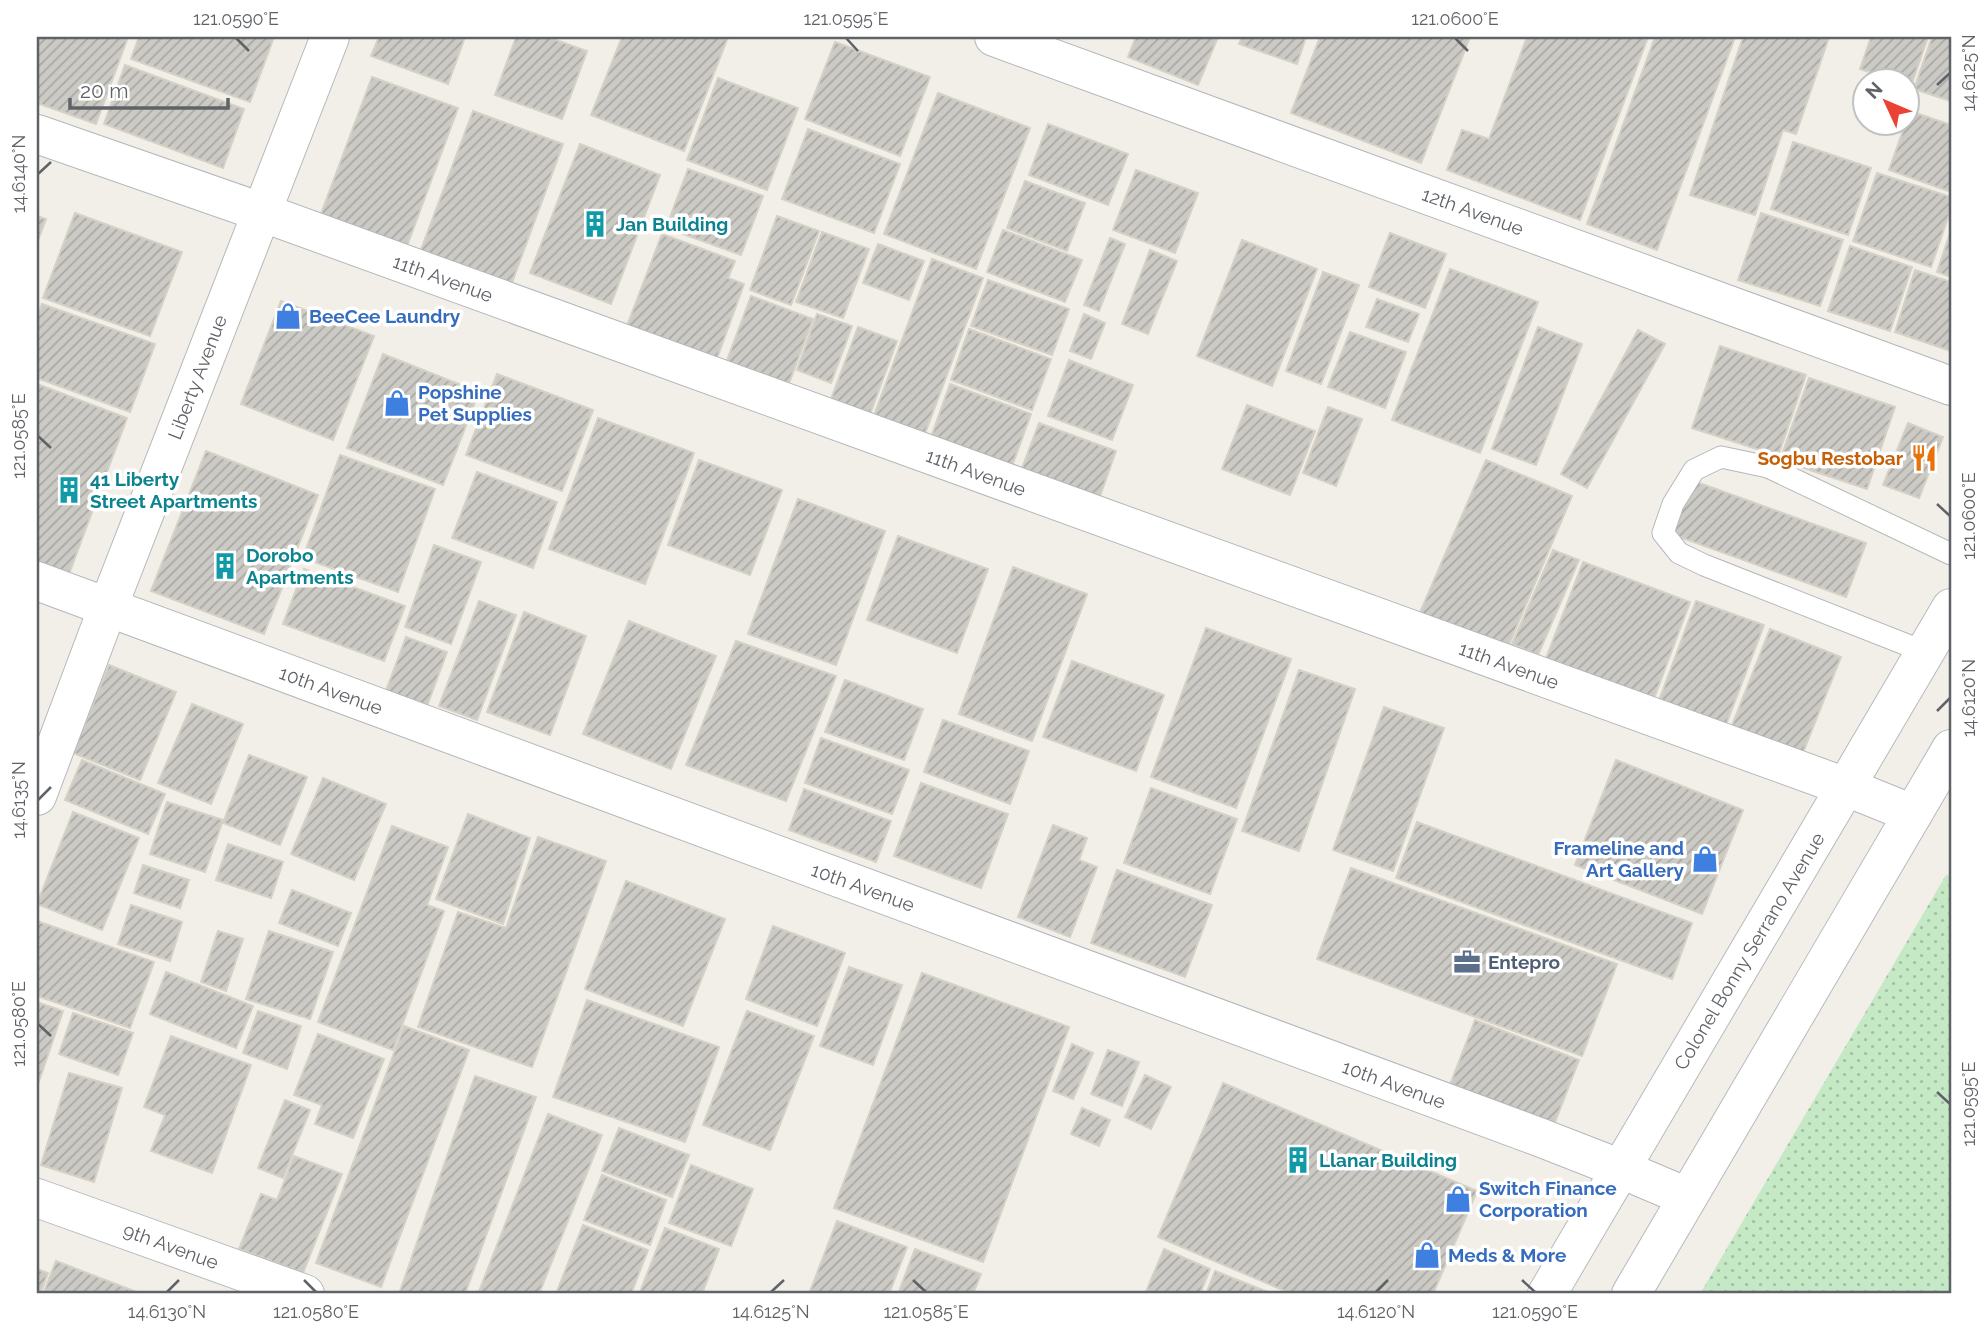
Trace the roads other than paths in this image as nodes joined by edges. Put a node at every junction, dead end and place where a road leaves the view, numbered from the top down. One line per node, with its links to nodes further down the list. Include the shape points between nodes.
1 (330, 37): 4 (street, Liberty Avenue)
2 (994, 37): 5 (street, 12th Avenue)
3 (37, 134): 4 (street, 11th Avenue)
4 (261, 212): 8 (street, Liberty Avenue); 12 (street, 11th Avenue)
5 (1951, 386)
6 (1951, 554): 10 (lane, via 1768,467 1721,457 1694,470 1663,533 1679,553 1704,565)
7 (37, 582): 8 (street, 10th Avenue)
8 (108, 607): 13 (street, Liberty Avenue); 15 (street, 10th Avenue)
9 (1951, 608): 10 (street, Colonel Bonny Serrano Avenue)
10 (1925, 652): 12 (street, Colonel Bonny Serrano Avenue)
11 (1951, 749): 14 (street)
12 (1846, 787): 14 (street, 11th Avenue); 15 (street, Colonel Bonny Serrano Avenue)
13 (37, 796)
14 (1913, 814): 16 (street)
15 (1621, 1169): 16 (street, 10th Avenue); 19 (street, Colonel Bonny Serrano Avenue)
16 (1687, 1197): 20 (street)
17 (37, 1198): 18 (street, 9th Avenue)
18 (304, 1294)
19 (1547, 1294)
20 (1631, 1294)

